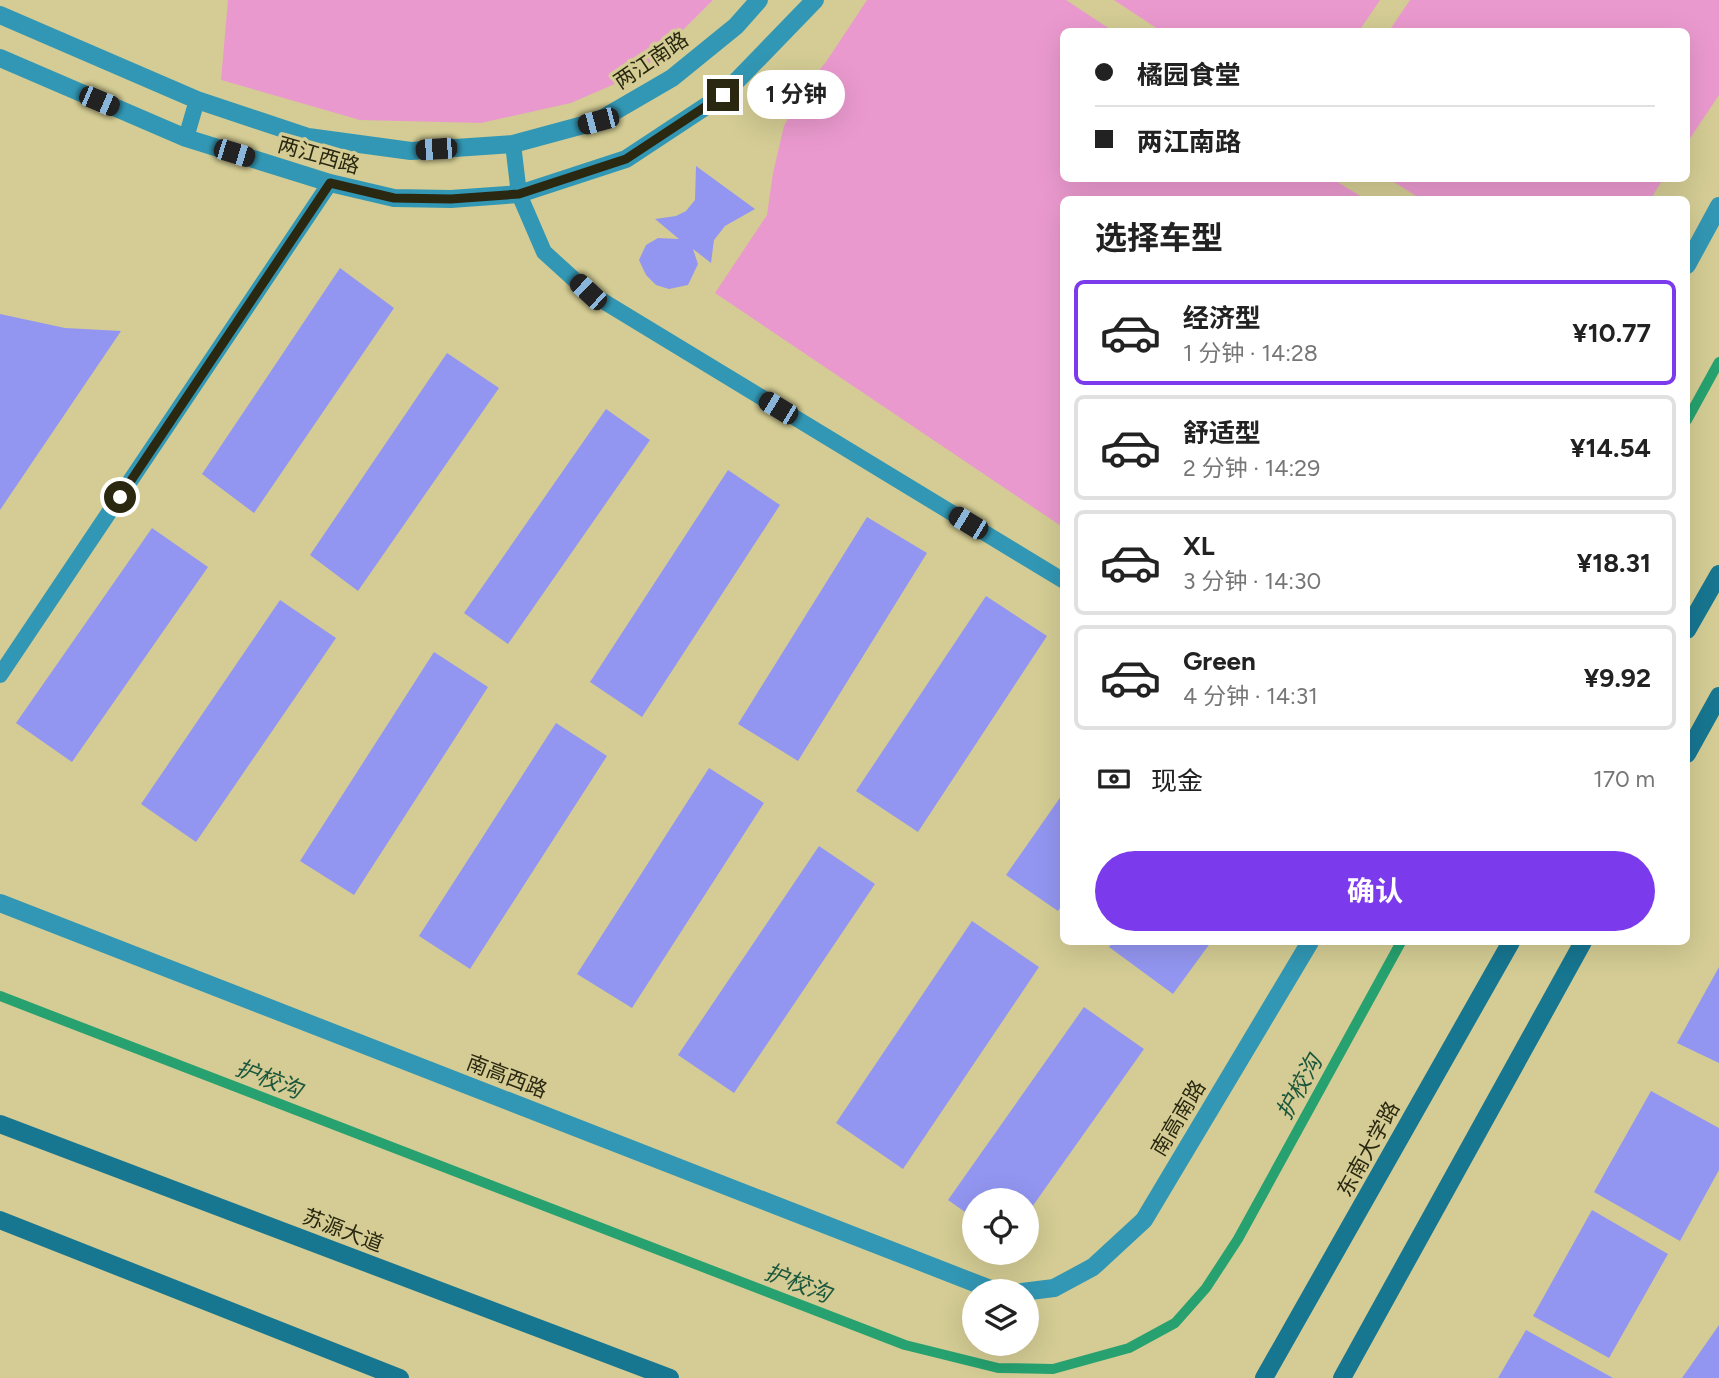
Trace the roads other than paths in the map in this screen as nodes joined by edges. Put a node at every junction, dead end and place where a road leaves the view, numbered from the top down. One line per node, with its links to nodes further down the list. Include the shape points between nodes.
1 (759, 0): 7 (street, 两江南路, via 736,26 672,78 598,121)
2 (815, 0): 9 (street, via 723,95 626,159)
3 (0, 15): 5 (street, 两江西路)
4 (0, 58): 6 (street, 两江西路)
5 (197, 100): 6 (lane); 7 (street, 两江西路, via 308,137 411,151)
6 (186, 138): 8 (street, 两江西路)
7 (513, 144): 9 (lane)
8 (330, 183): 9 (street, 两江西路, via 394,198); 15 (lane)
9 (519, 194): 13 (lane, via 544,252 588,292)
10 (1719, 206): 11 (street)
11 (1690, 259)
12 (1719, 574): 14 (main road)
13 (1060, 578)
14 (1690, 625)
15 (0, 675)
16 (1719, 696): 17 (main road)
17 (1690, 749)
18 (0, 903): 24 (street, 南高西路)
19 (1308, 945): 25 (street, 南高南路, via 1144,1220 1093,1267 1054,1288)
20 (1509, 945): 28 (main road, 东南大学路)
21 (1581, 945): 29 (main road)
22 (0, 1124): 27 (main road, 苏源大道)
23 (0, 1220): 26 (main road)
24 (965, 1279)
25 (1039, 1290)
26 (400, 1378)
27 (670, 1378)
28 (1264, 1378)
29 (1342, 1378)

